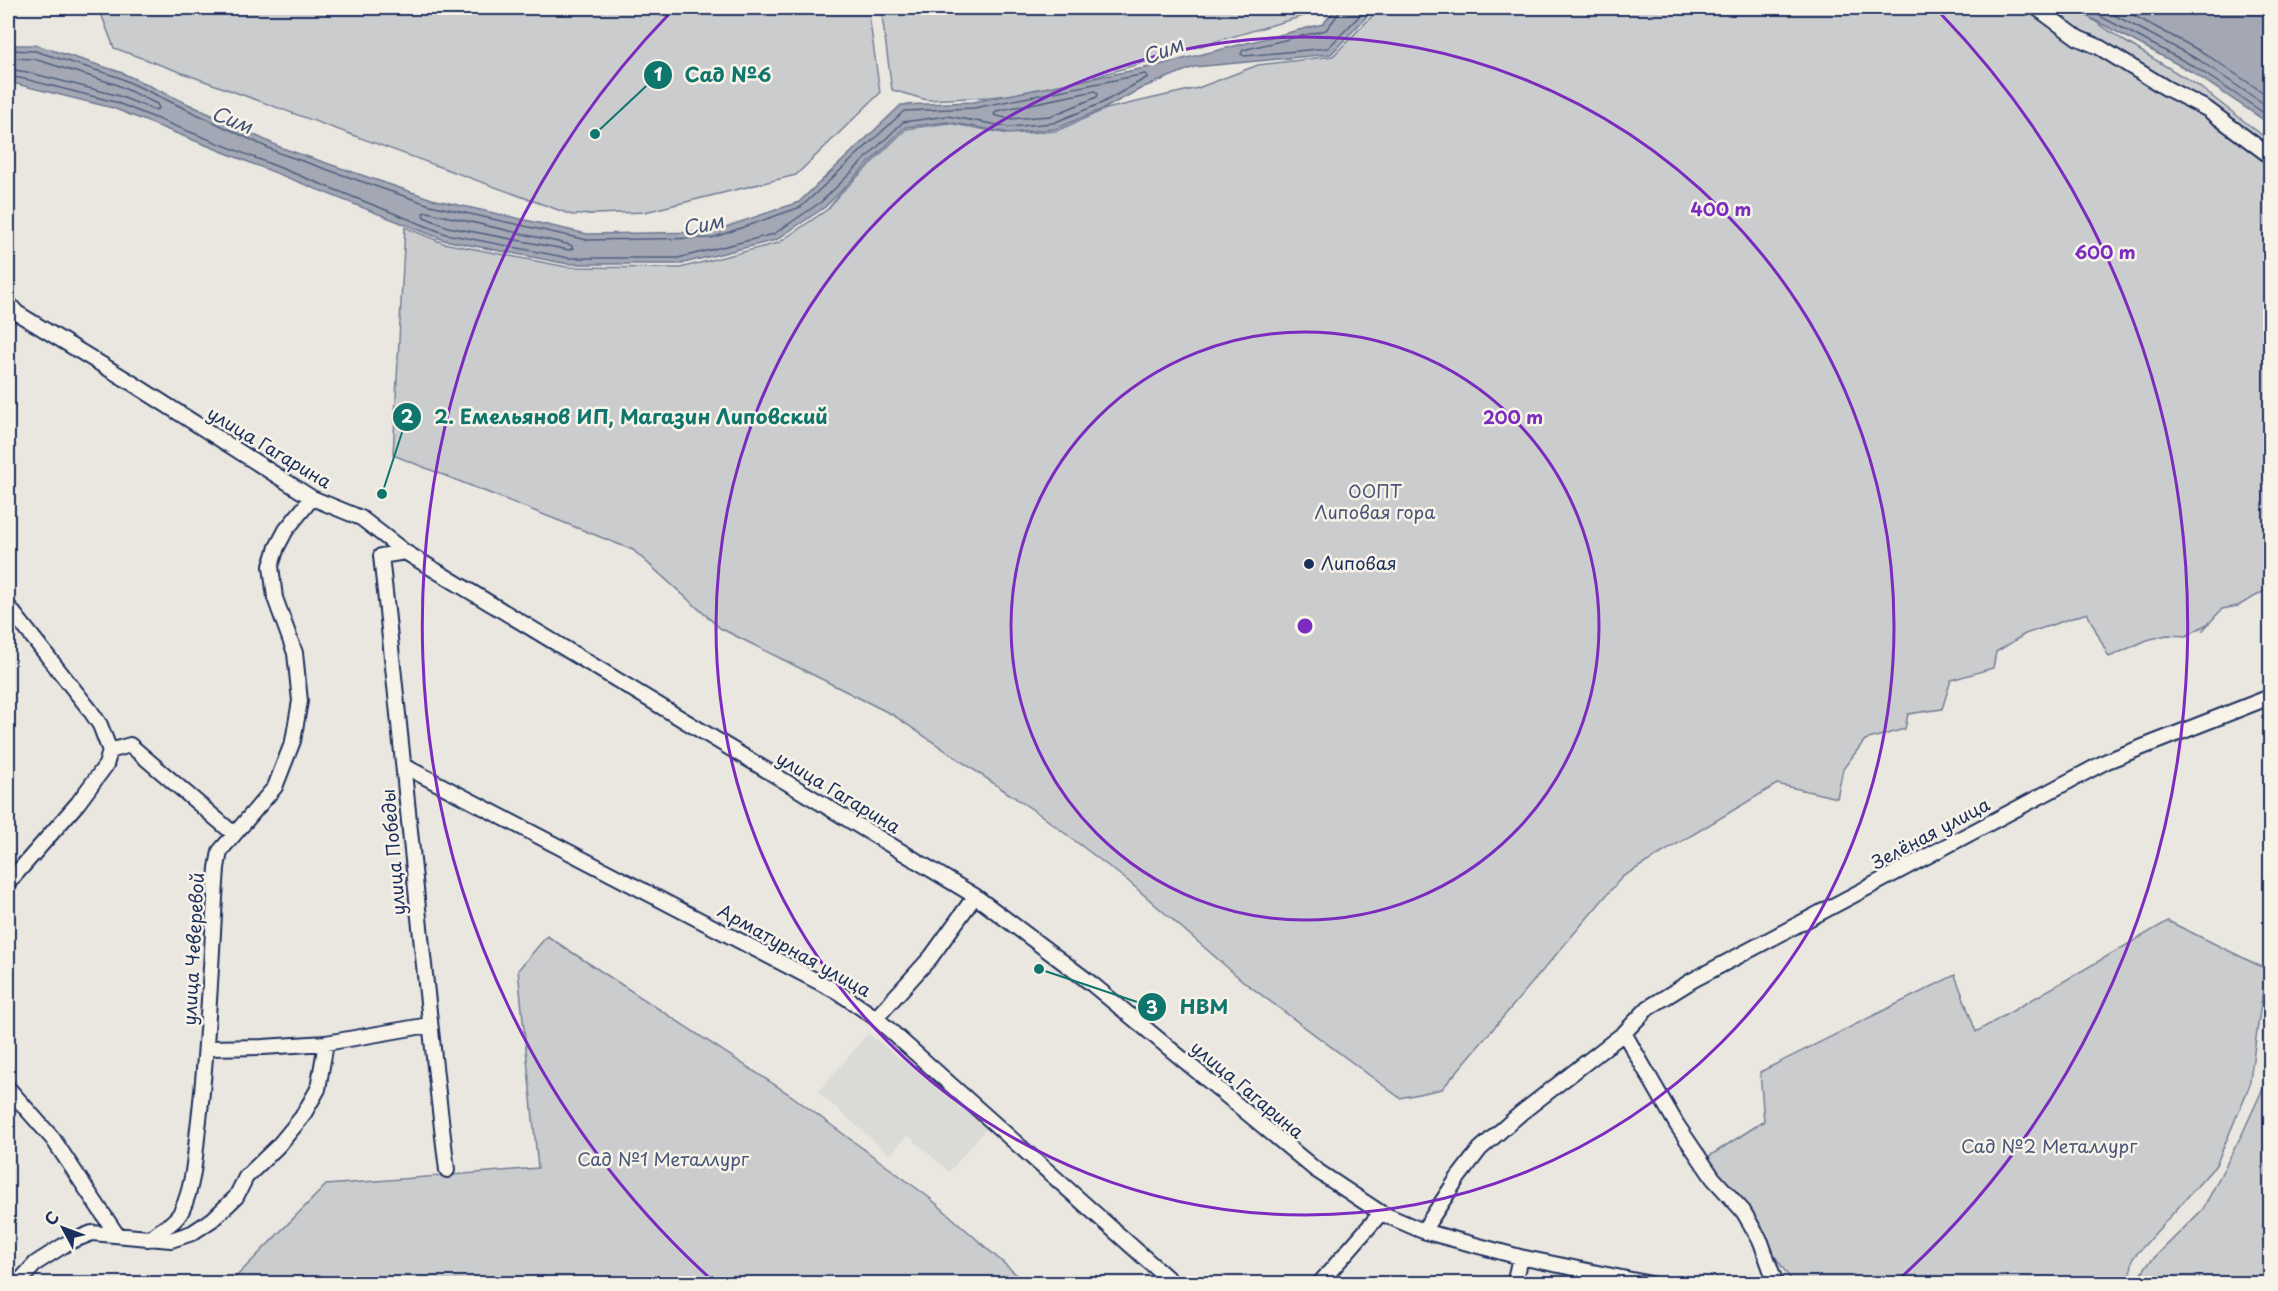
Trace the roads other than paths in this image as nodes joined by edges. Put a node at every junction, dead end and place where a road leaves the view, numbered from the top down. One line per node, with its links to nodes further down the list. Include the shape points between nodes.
1 (2037, 8): 2 (street, via 2078,38 2207,109)
2 (2271, 156)
3 (8, 303): 4 (street, улица Гагарина, via 17,314)
4 (312, 498): 5 (street, улица Гагарина, via 361,518); 10 (street, улица Чеверевой, via 286,530 271,566 275,598 295,653 300,701 293,741 275,787)
5 (405, 552): 9 (street, улица Победы, via 381,556); 12 (street, улица Гагарина)
6 (8, 606): 8 (street, via 90,710)
7 (2271, 697): 15 (street, Зелёная улица, via 2078,775 1693,980 1648,1008)
8 (110, 751): 10 (street, via 130,745); 11 (street, via 106,765 78,803)
9 (404, 766): 13 (street, Арматурная улица, via 838,992); 14 (street, улица Победы)
10 (234, 834): 17 (street, улица Чеверевой, via 220,851 217,868)
11 (8, 883)
12 (975, 896): 13 (street, via 931,957); 20 (street, улица Гагарина, via 1058,957 1316,1170)
13 (876, 1018): 26 (street, Арматурная улица)
14 (429, 1026): 16 (street); 19 (street, улица Победы)
15 (1624, 1033): 21 (street, Зелёная улица, via 1480,1149); 30 (street, via 1677,1125 1713,1178 1748,1219)
16 (326, 1043): 17 (street); 23 (street, via 318,1089 302,1117 246,1177 236,1197 192,1233 171,1240)
17 (207, 1048): 23 (street, улица Чеверевой, via 192,1181 181,1212)
18 (8, 1088): 22 (street, via 53,1139)
19 (447, 1170)
20 (1382, 1213): 21 (street, улица Гагарина); 27 (street)
21 (1423, 1231): 24 (street, улица Гагарина)
22 (117, 1235): 23 (street); 25 (street, via 92,1233 69,1242 36,1263)
23 (148, 1239)
24 (1520, 1257): 28 (street); 29 (street, улица Гагарина)
25 (17, 1284)
26 (1173, 1284)
27 (1319, 1284)
28 (1514, 1284)
29 (1651, 1284)
30 (1776, 1284)

